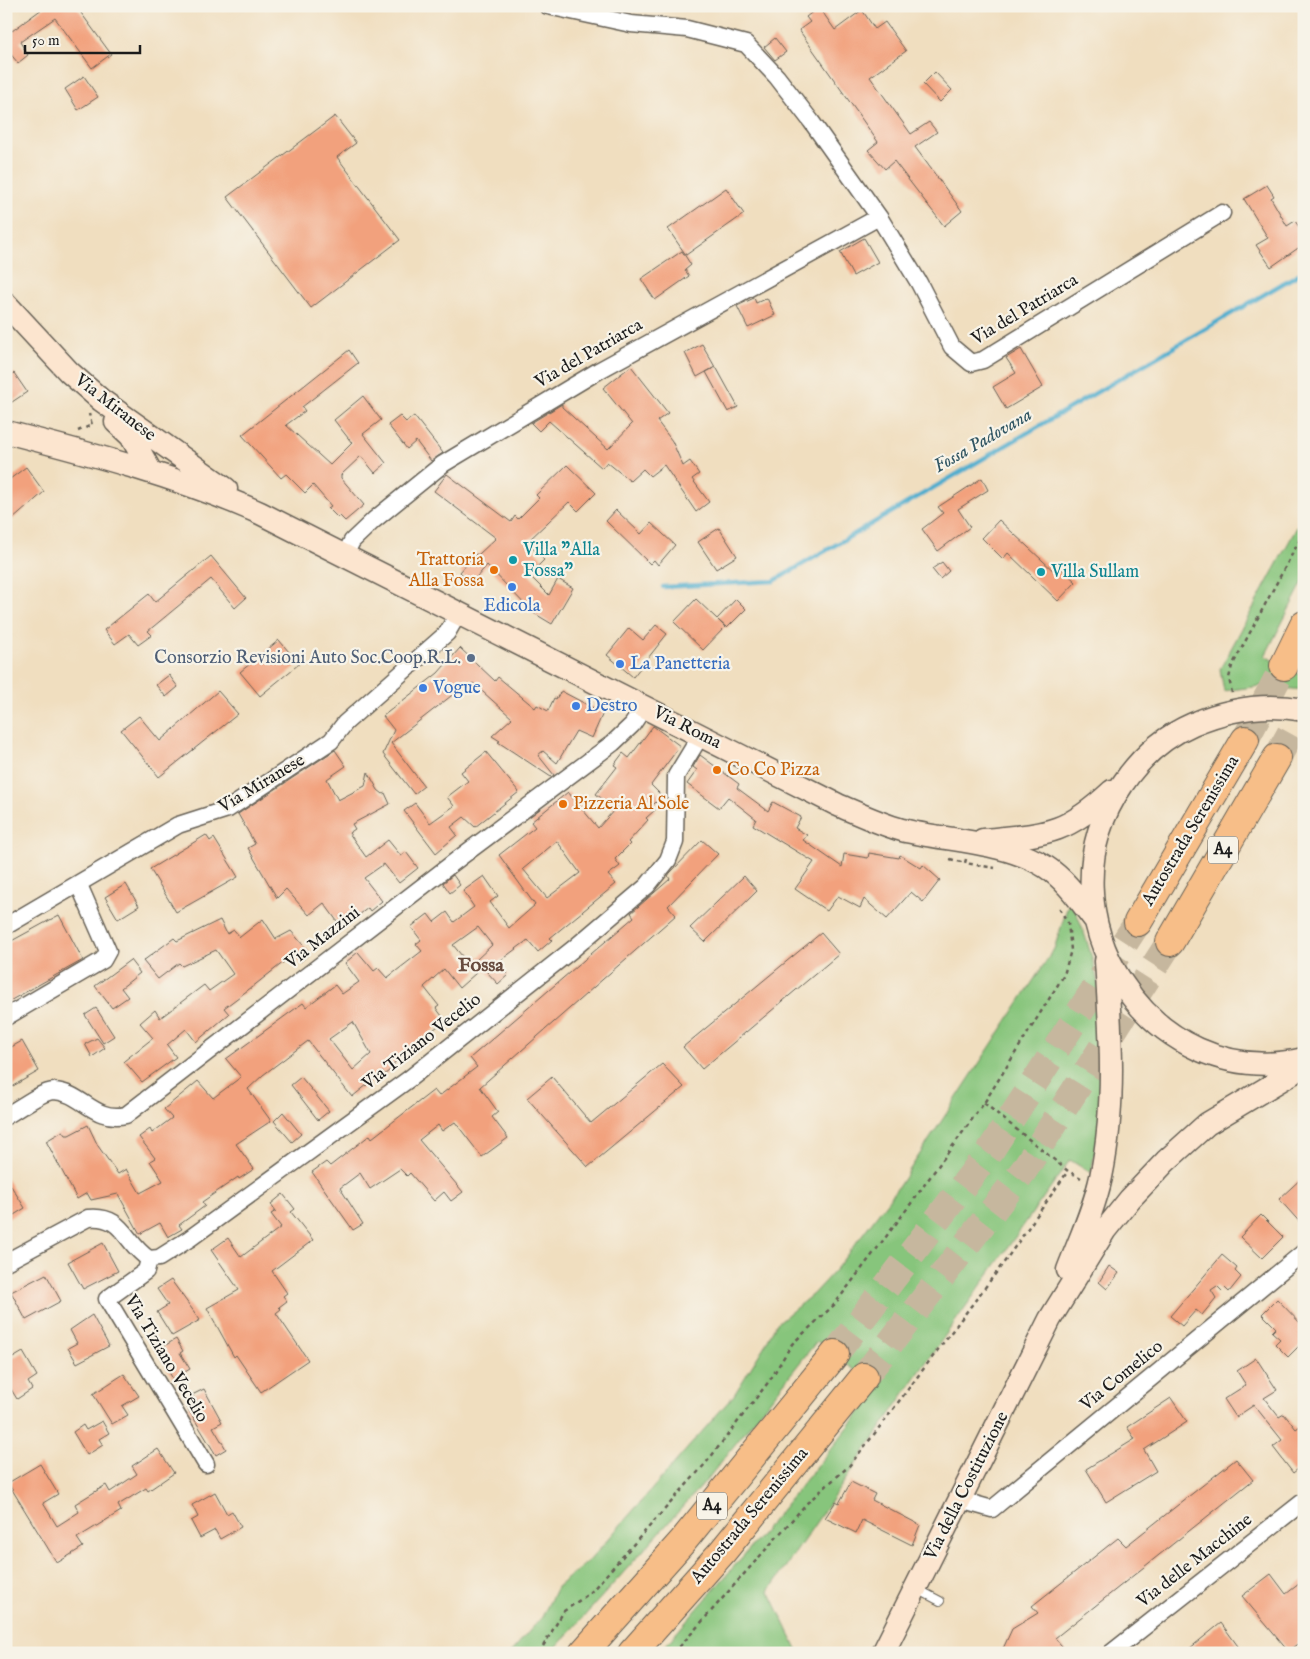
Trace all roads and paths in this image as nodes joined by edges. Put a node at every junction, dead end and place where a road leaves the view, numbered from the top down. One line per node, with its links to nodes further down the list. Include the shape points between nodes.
1 (548, 6): 3 (street, Via del Patriarca, via 602,19 695,31 746,44 811,121)
2 (1222, 213): 3 (street, Via del Patriarca, via 983,360 971,363 952,347)
3 (878, 217): 12 (street, Via del Patriarca, via 598,371 443,464 374,520 352,541)
4 (6, 304): 5 (main road, Via Miranese)
5 (69, 372): 6 (main road, Via Miranese); 10 (main road, Via Miranese, via 136,426)
6 (114, 421): 8 (main road, Via Miranese, via 115,442); 9 (main road, Via Miranese, via 130,436)
7 (6, 432): 8 (main road)
8 (100, 457): 9 (main road, Via Miranese)
9 (151, 472): 10 (main road, Via Miranese, via 220,495)
10 (260, 513): 12 (main road, Via Miranese)
11 (1304, 532): 17 (path, via 1232,666 1230,695)
12 (344, 556): 13 (main road, Via Miranese)
13 (458, 614): 16 (main road, Via Miranese); 26 (street, Via Miranese, via 447,633 345,723 331,741 228,809 178,825)
14 (1304, 625): 15 (highway)
15 (1284, 666)
16 (570, 669): 18 (main road, Via Roma)
17 (1239, 694)
18 (644, 707): 20 (main road, Via Roma); 37 (street, Via Mazzini, via 632,725 613,743 126,1115 114,1118 99,1114 66,1094 53,1091)
19 (1304, 710): 23 (main road, via 1268,706 1243,708 1197,722 1156,746)
20 (701, 735): 24 (main road, Via Roma, via 875,821 921,833); 41 (street, Via Tiziano Vecelio, via 676,776 675,842 668,860 647,886 573,950 409,1079 189,1239 159,1258)
21 (1245, 740): 29 (highway, Autostrada Serenissima / A4)
22 (1277, 758): 31 (highway, Autostrada Serenissima / A4)
23 (1126, 779): 24 (main road, via 1071,825 1043,833); 28 (main road, via 1105,815 1093,854 1090,886)
24 (970, 840): 25 (path, via 966,863); 28 (main road, via 1045,866 1066,884)
25 (1000, 869)
26 (79, 885): 30 (street, Via Miranese); 33 (street, via 108,951 103,960)
27 (1057, 904): 36 (path, via 1068,923 1071,950 1064,974)
28 (1095, 920): 32 (main road)
29 (1138, 922)
30 (6, 926)
31 (1170, 942)
32 (1106, 955): 34 (main road, via 1119,980 1142,1008 1162,1028 1189,1044 1248,1062); 39 (main road, via 1112,1091)
33 (6, 1017)
34 (1304, 1059)
35 (1304, 1066): 43 (main road, via 1207,1124 1166,1161 1105,1230)
36 (984, 1103): 38 (path); 51 (path, via 834,1305 792,1344 764,1388 706,1463 596,1587 564,1612)
37 (6, 1116)
38 (1068, 1171): 39 (path); 54 (path, via 999,1269 872,1437 848,1466 801,1510)
39 (1098, 1187): 43 (main road)
40 (1304, 1252): 47 (street, Via Comelico, via 992,1509)
41 (149, 1259): 42 (street, via 140,1254 119,1226 100,1217 88,1218); 46 (street, Via Tiziano Vecelio, via 146,1271 107,1299)
42 (6, 1262)
43 (1050, 1318): 47 (main road, Via della Costituzione)
44 (835, 1354): 52 (highway, Autostrada Serenissima / A4, via 683,1541)
45 (864, 1377): 53 (highway, Autostrada Serenissima / A4, via 729,1543)
46 (206, 1464)
47 (960, 1500): 49 (main road, Via della Costituzione)
48 (1304, 1501): 56 (street, Via delle Macchine)
49 (915, 1588): 50 (lane); 55 (main road, Via della Costituzione)
50 (940, 1601)
51 (539, 1653)
52 (583, 1653)
53 (632, 1653)
54 (674, 1653)
55 (882, 1653)
56 (1111, 1653)

